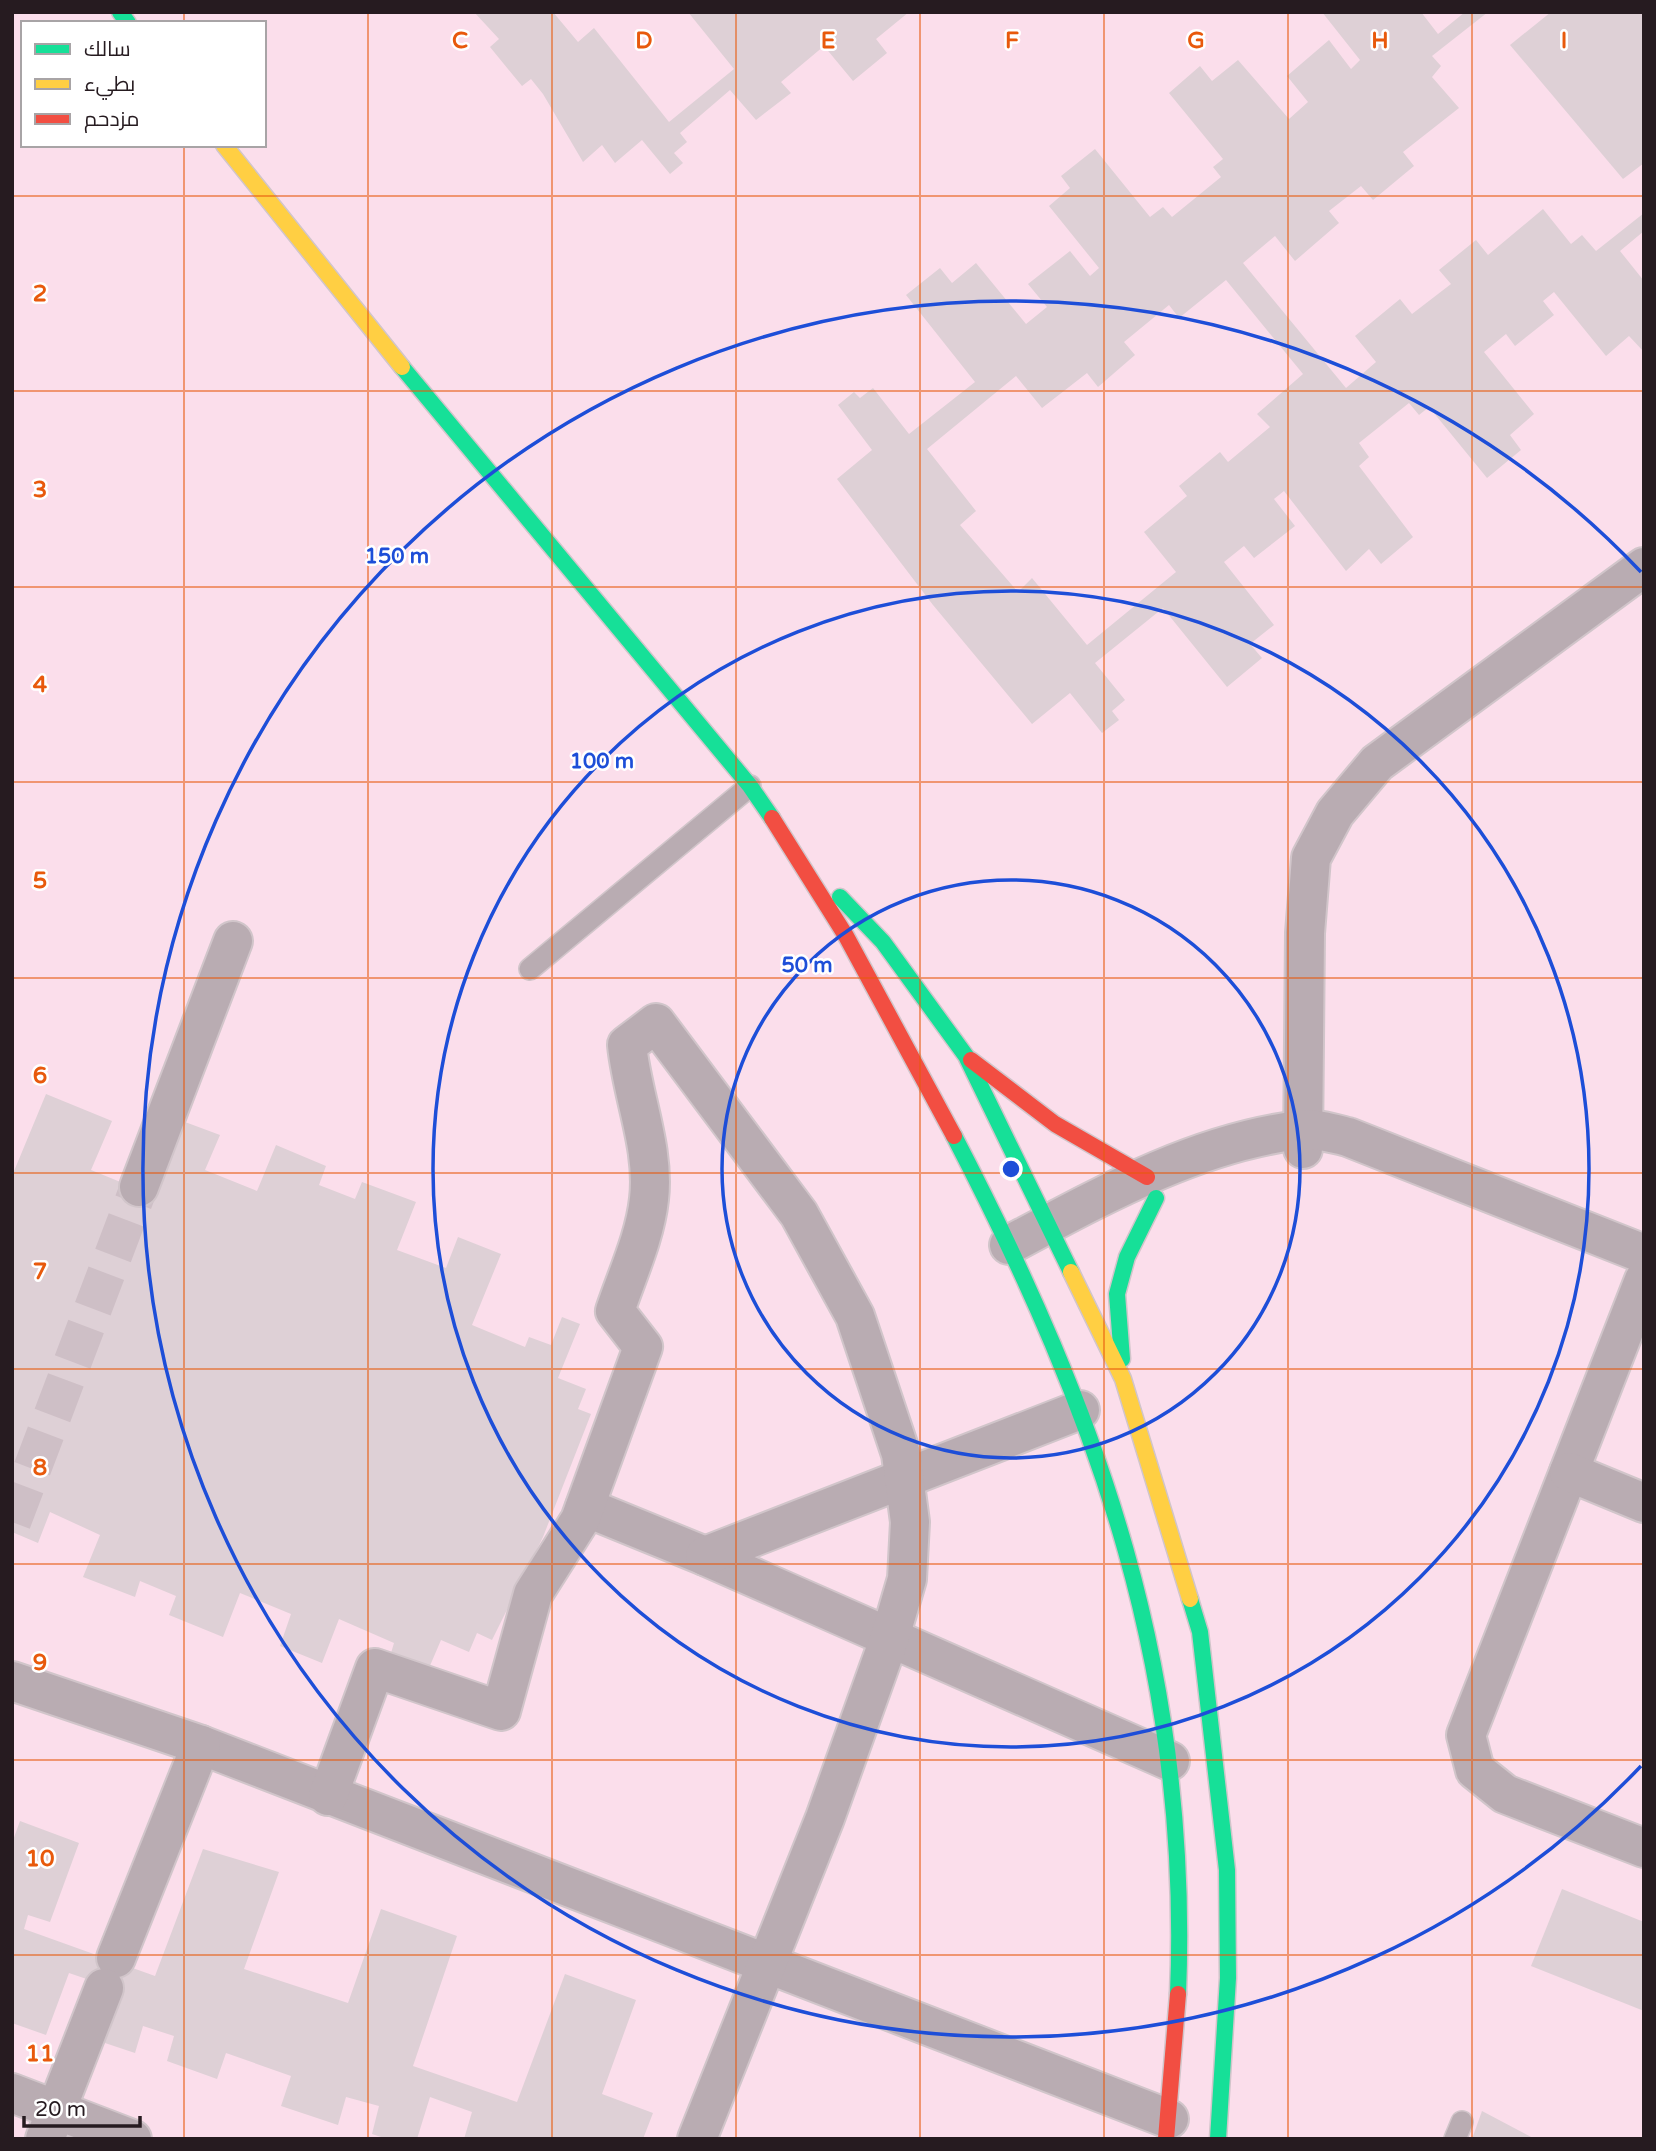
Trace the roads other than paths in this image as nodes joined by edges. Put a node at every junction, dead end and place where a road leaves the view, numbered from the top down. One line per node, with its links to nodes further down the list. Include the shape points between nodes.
1 (226, 147): 3 (street, via 338,290)
2 (1644, 566): 8 (street, via 1377,763 1335,813 1311,858 1305,933)
3 (750, 786): 4 (street); 6 (lane)
4 (800, 855): 7 (street, via 883,942); 13 (street, via 891,1017)
5 (233, 941): 9 (street)
6 (530, 969)
7 (966, 1056): 10 (street, via 1055,1124); 11 (street)
8 (1302, 1139): 10 (street, via 1247,1141); 12 (street, via 1348,1137)
9 (139, 1187)
10 (1152, 1187): 11 (street); 15 (street, via 1117,1294)
11 (1053, 1236): 13 (street); 15 (street)
12 (1644, 1254)
13 (1015, 1259): 16 (street)
14 (1644, 1280): 17 (street)
15 (1124, 1379): 34 (street, via 1200,1632 1218,1769 1227,1870 1228,1978)
16 (1080, 1410): 18 (street); 25 (street, via 1139,1591)
17 (1569, 1472): 19 (street); 27 (street, via 1466,1735 1475,1770 1505,1794)
18 (904, 1480): 20 (street, via 884,1394 855,1315 799,1214 656,1023 627,1045 646,1144 649,1197 641,1237 615,1311 643,1347); 21 (street); 22 (street, via 910,1522 907,1579)
19 (1644, 1503)
20 (585, 1507): 21 (street); 26 (street, via 533,1594 501,1711 375,1668)
21 (705, 1556): 22 (street)
22 (890, 1637): 25 (street); 28 (street)
23 (12, 1681): 24 (street)
24 (201, 1745): 26 (street); 30 (street)
25 (1170, 1761): 31 (street, via 1178,2013)
26 (328, 1796): 28 (street)
27 (1644, 1848)
28 (767, 1964): 31 (street); 33 (street)
29 (12, 2093): 30 (street)
30 (50, 2125): 32 (street)
31 (1167, 2129)
32 (132, 2139)
33 (697, 2139)
34 (1218, 2139)

